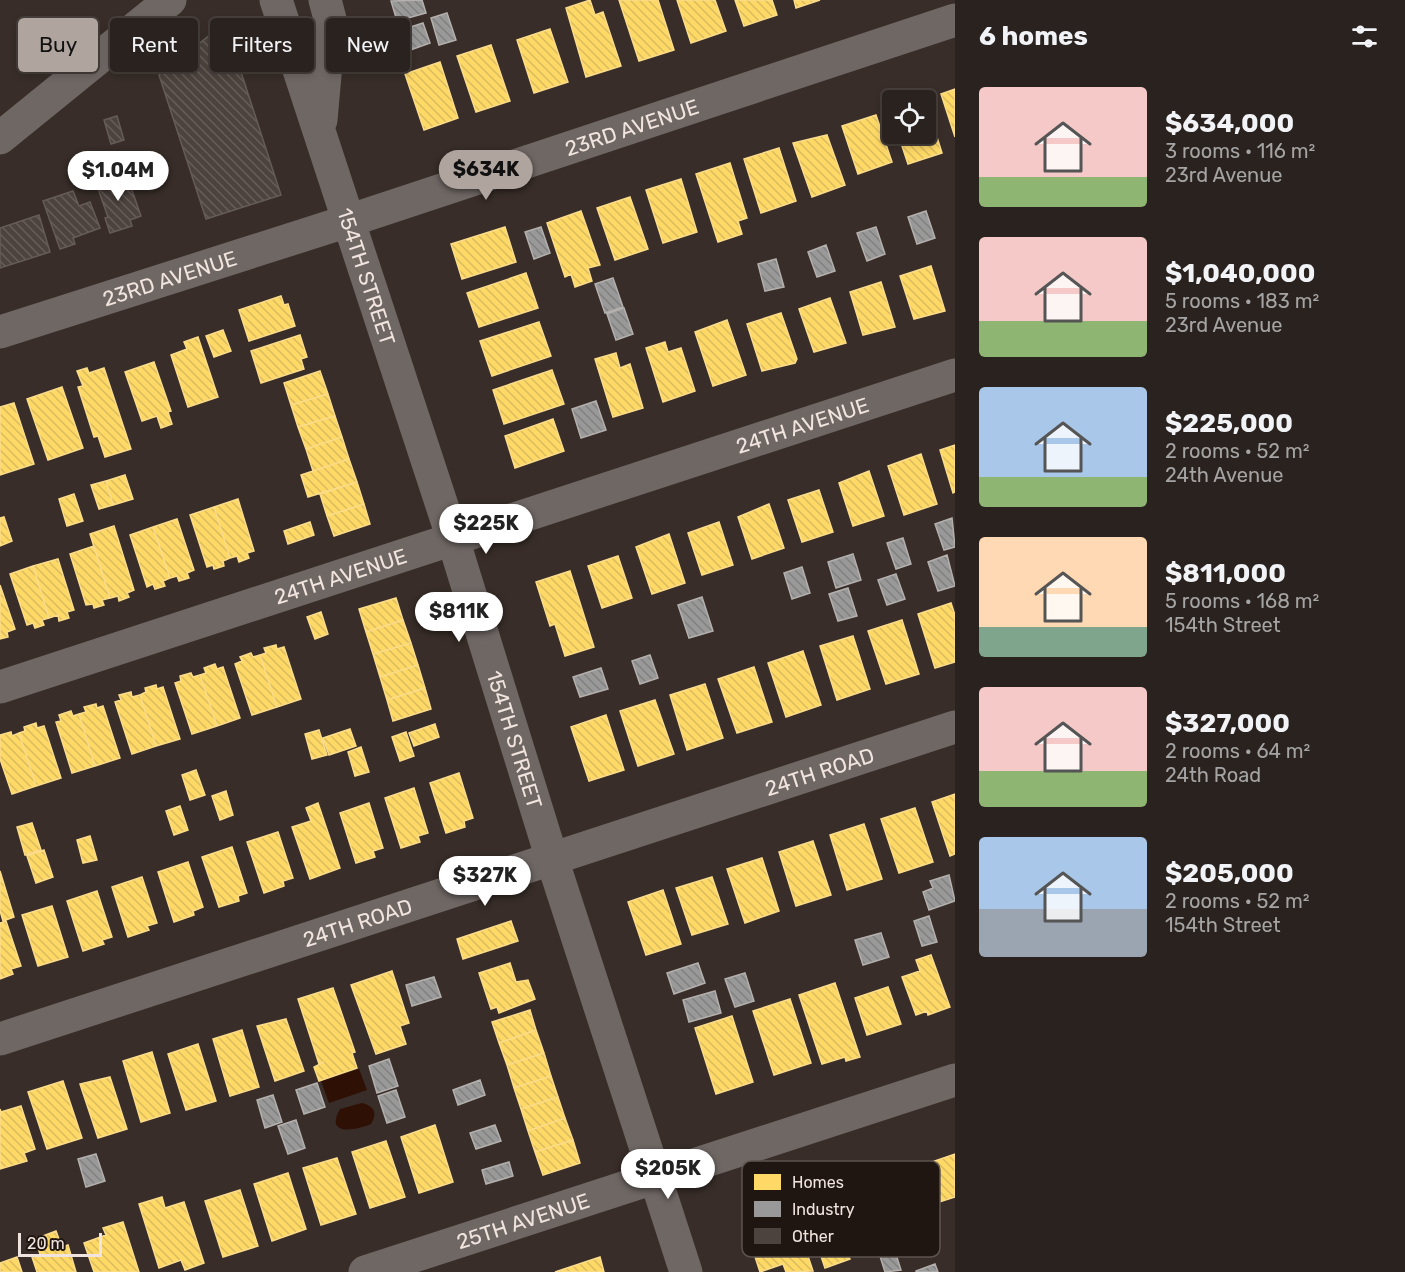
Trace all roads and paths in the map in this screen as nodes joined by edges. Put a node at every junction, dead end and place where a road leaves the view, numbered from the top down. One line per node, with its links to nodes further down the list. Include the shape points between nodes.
1 (170, 0): 6 (street)
2 (276, 0): 5 (street, 154TH STREET)
3 (325, 0): 5 (street, via 330,19)
4 (955, 20): 7 (street, 23RD AVENUE)
5 (320, 134): 7 (street, 154TH STREET)
6 (0, 138)
7 (348, 222): 8 (street, 23RD AVENUE); 10 (street, 154TH STREET)
8 (0, 332)
9 (955, 375): 10 (street, 24TH AVENUE)
10 (453, 539): 11 (street, 24TH AVENUE); 13 (street, 154TH STREET)
11 (0, 687)
12 (955, 727): 13 (street, 24TH ROAD)
13 (552, 859): 14 (street, 24TH ROAD); 16 (street, 154TH STREET)
14 (0, 1039)
15 (955, 1080): 16 (street, 25TH AVENUE)
16 (655, 1177): 17 (street, 25TH AVENUE); 18 (street, 154TH STREET)
17 (365, 1272)
18 (686, 1272)

